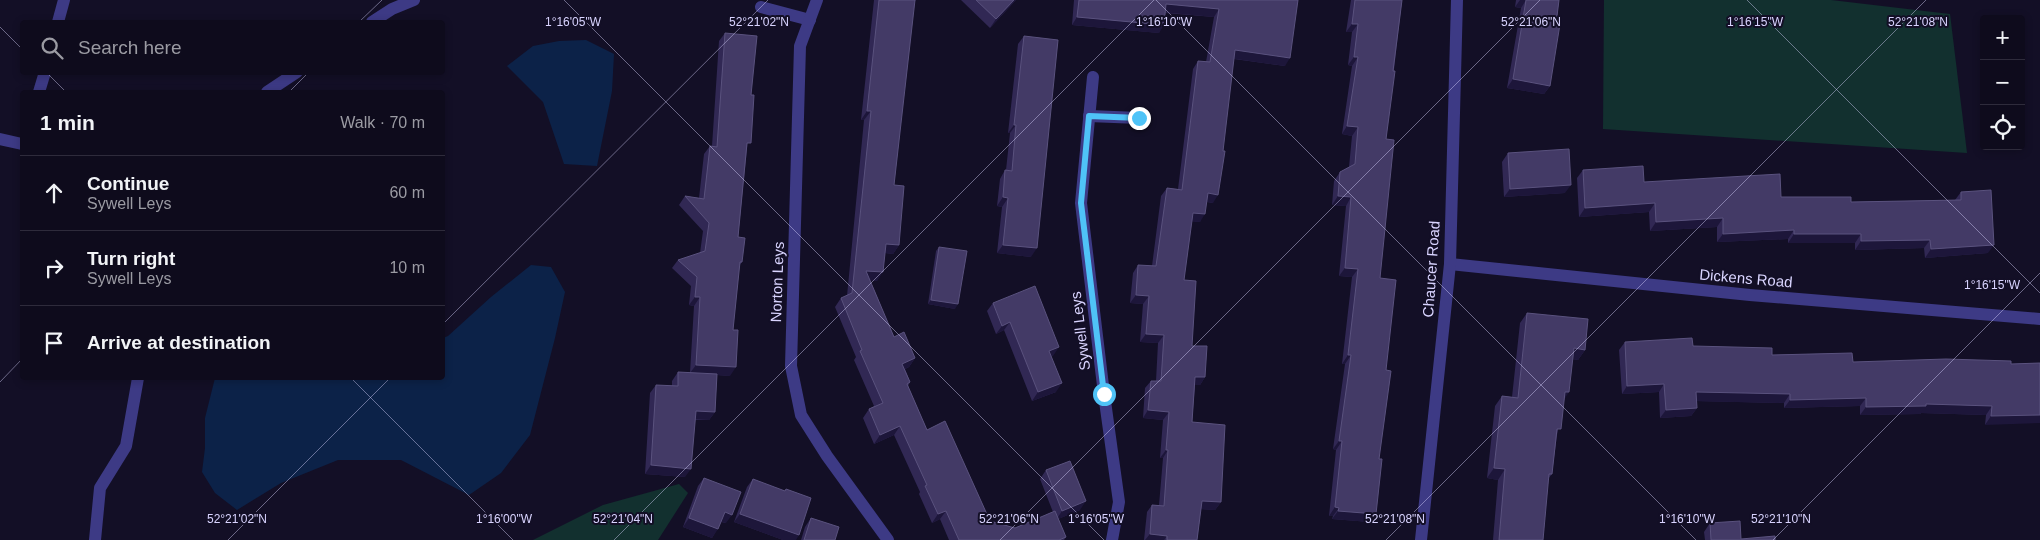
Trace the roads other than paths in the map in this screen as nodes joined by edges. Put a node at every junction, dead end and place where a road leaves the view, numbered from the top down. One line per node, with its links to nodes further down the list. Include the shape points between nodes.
1 (64, 0): 6 (street)
2 (414, 0): 7 (street)
3 (817, 0): 8 (street, Norton Leys)
4 (1457, 0): 18 (street, Chaucer Road)
5 (761, 7): 8 (street)
6 (59, 20)
7 (375, 20)
8 (810, 20): 22 (street, Norton Leys, via 800,46 791,366 801,415)
9 (43, 75): 12 (street)
10 (292, 75): 13 (street)
11 (1093, 77): 14 (street, Sywell Leys)
12 (40, 90)
13 (270, 90)
14 (1089, 116): 15 (street); 23 (street, Sywell Leys, via 1081,203 1119,502)
15 (1139, 118)
16 (0, 139): 17 (street)
17 (20, 144)
18 (1450, 264): 19 (street, Dickens Road, via 1750,295); 24 (street, Chaucer Road)
19 (2040, 319)
20 (138, 380): 21 (street, via 126,446 100,488)
21 (94, 540)
22 (888, 540)
23 (1112, 540)
24 (1421, 540)

